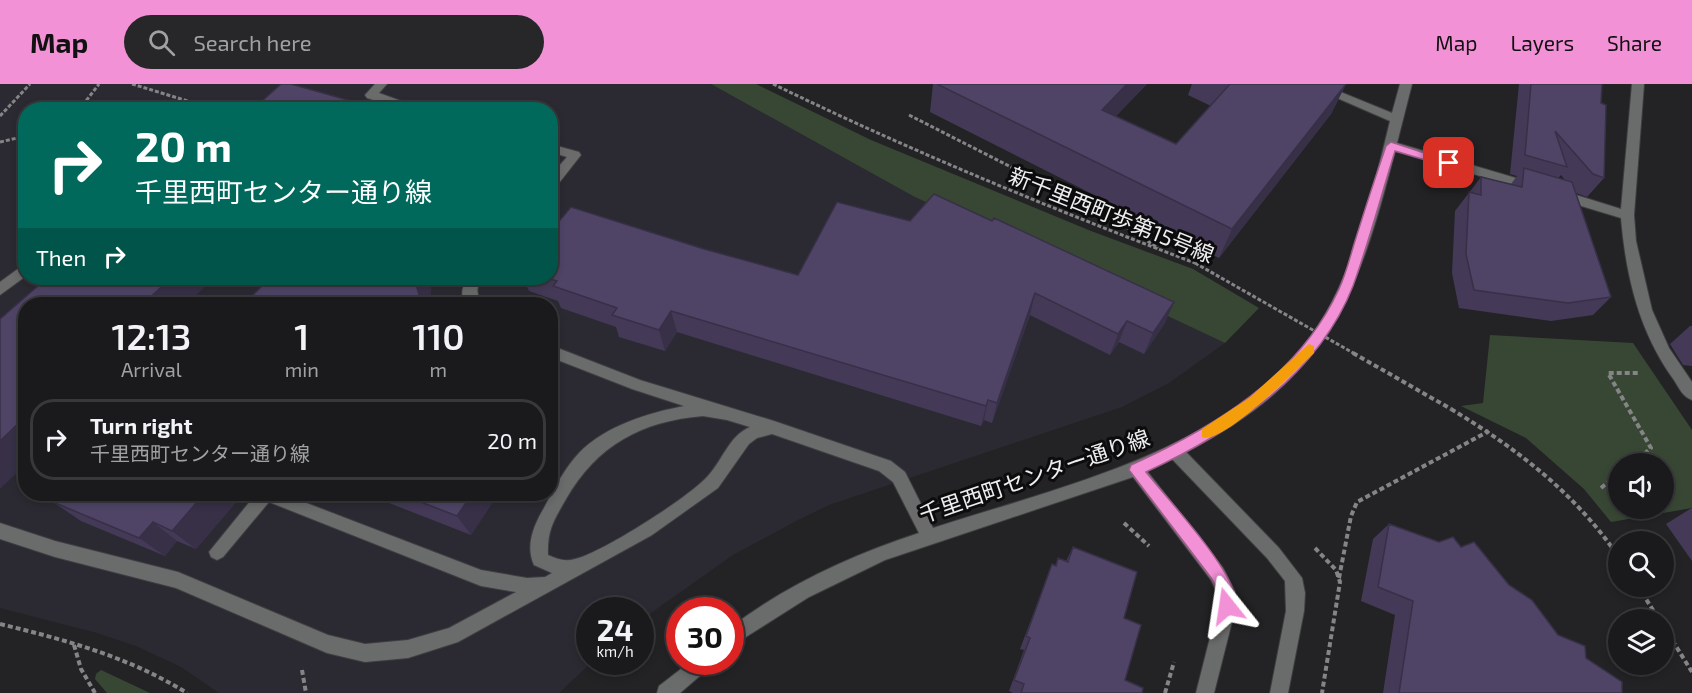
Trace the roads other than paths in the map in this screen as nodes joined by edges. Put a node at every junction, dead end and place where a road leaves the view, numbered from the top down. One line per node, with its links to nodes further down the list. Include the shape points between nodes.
1 (381, 84): 5 (street, via 371,95)
2 (1311, 84): 6 (street)
3 (1406, 84): 6 (street, 千里西町センター通り線)
4 (1638, 84): 10 (street)
5 (394, 102)
6 (1396, 119): 7 (street, 千里西町センター通り線)
7 (1391, 146): 10 (street); 17 (street, 千里西町センター通り線, via 1346,288 1325,328 1307,352 1254,402)
8 (558, 150): 9 (street, via 575,155)
9 (558, 175)
10 (1627, 215): 14 (street, via 1634,278 1642,305 1675,372)
11 (18, 275): 12 (street)
12 (0, 290)
13 (558, 354): 15 (street)
14 (1692, 394)
15 (730, 414): 16 (street); 19 (street, via 702,410 667,417 600,443 584,459)
16 (774, 427): 24 (street, via 885,466 899,477); 26 (street, via 748,434 712,483 695,497)
17 (1175, 452): 18 (street, 千里西町センター通り線); 32 (street, via 1293,578 1295,611)
18 (1136, 470): 24 (street, 千里西町センター通り線); 31 (street, via 1217,574 1226,592 1227,606)
19 (558, 500)
20 (260, 501): 25 (street)
21 (284, 501): 27 (street, via 481,578 527,586)
22 (558, 501): 26 (street, via 538,536 540,559 561,568)
23 (0, 531): 27 (street, via 178,580 327,644 365,653 408,649 452,636)
24 (929, 537): 28 (street, 千里西町センター通り線, via 843,570)
25 (217, 552)
26 (593, 560): 27 (street)
27 (549, 585)
28 (744, 630)
29 (687, 675): 30 (street)
30 (666, 693)
31 (1206, 693)
32 (1279, 693)

